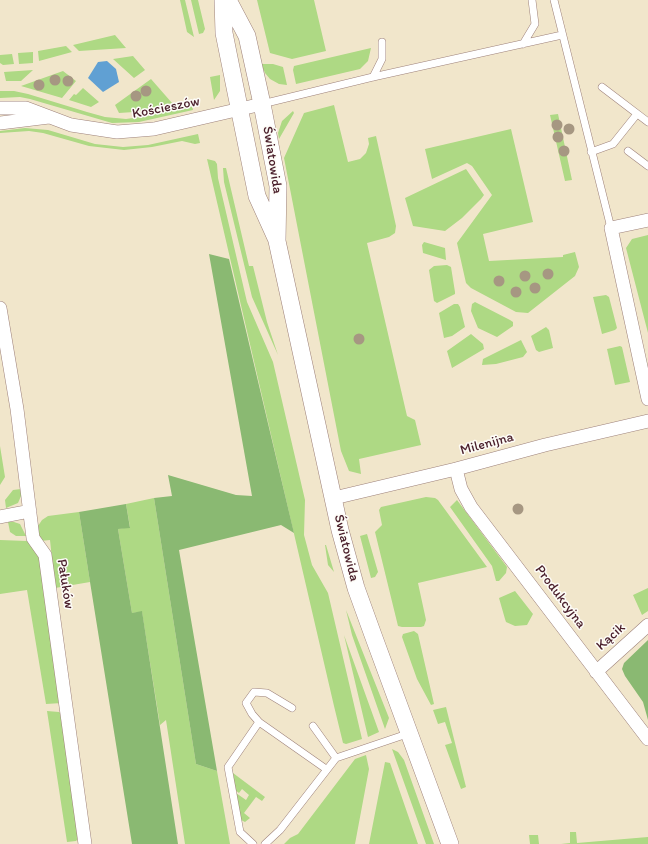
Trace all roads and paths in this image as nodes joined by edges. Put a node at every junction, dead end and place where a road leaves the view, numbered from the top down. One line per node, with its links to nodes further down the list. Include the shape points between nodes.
1 (223, 0): 12 (street, Światowida, via 224,33)
2 (228, 0): 10 (street, Światowida, via 247,36)
3 (532, 0): 7 (lane, via 535,24)
4 (554, 0): 5 (lane)
5 (562, 35): 7 (lane); 18 (lane)
6 (382, 42): 8 (lane, via 382,59)
7 (523, 44): 8 (lane)
8 (373, 77): 10 (lane)
9 (602, 87): 13 (lane)
10 (262, 104): 12 (street); 22 (street, Światowida, via 278,186)
11 (0, 108): 14 (street, Kościeszów, via 26,108)
12 (238, 109): 14 (street, Kościeszów, via 154,129 118,132 71,124); 22 (street, Światowida, via 259,204)
13 (638, 114): 15 (lane); 18 (lane, via 614,144)
14 (53, 116): 16 (street)
15 (648, 122)
16 (0, 123)
17 (628, 151): 19 (lane)
18 (591, 152): 21 (lane)
19 (648, 166)
20 (648, 220): 21 (street)
21 (611, 228): 24 (street)
22 (277, 241): 27 (street, Światowida)
23 (0, 308): 28 (street, Pałuków, via 17,409)
24 (648, 399)
25 (648, 421): 26 (street, Milenijna)
26 (456, 469): 27 (street, Milenijna); 31 (street, Produkcyjna, via 461,489 471,507)
27 (334, 498): 35 (street, Światowida, via 356,588)
28 (30, 511): 29 (street); 39 (street, Pałuków, via 33,538 45,555)
29 (0, 517)
30 (648, 625): 31 (street, Kącik)
31 (596, 672): 36 (street, Produkcyjna)
32 (292, 708): 33 (lane, via 267,693 254,692 246,703)
33 (259, 722): 38 (lane); 40 (lane, via 228,767 240,832)
34 (313, 726): 37 (lane)
35 (410, 733): 37 (lane); 42 (street, Światowida)
36 (648, 739)
37 (336, 758): 38 (lane)
38 (326, 769): 41 (lane, via 280,830)
39 (85, 844)
40 (253, 844)
41 (265, 844)
42 (450, 844)

